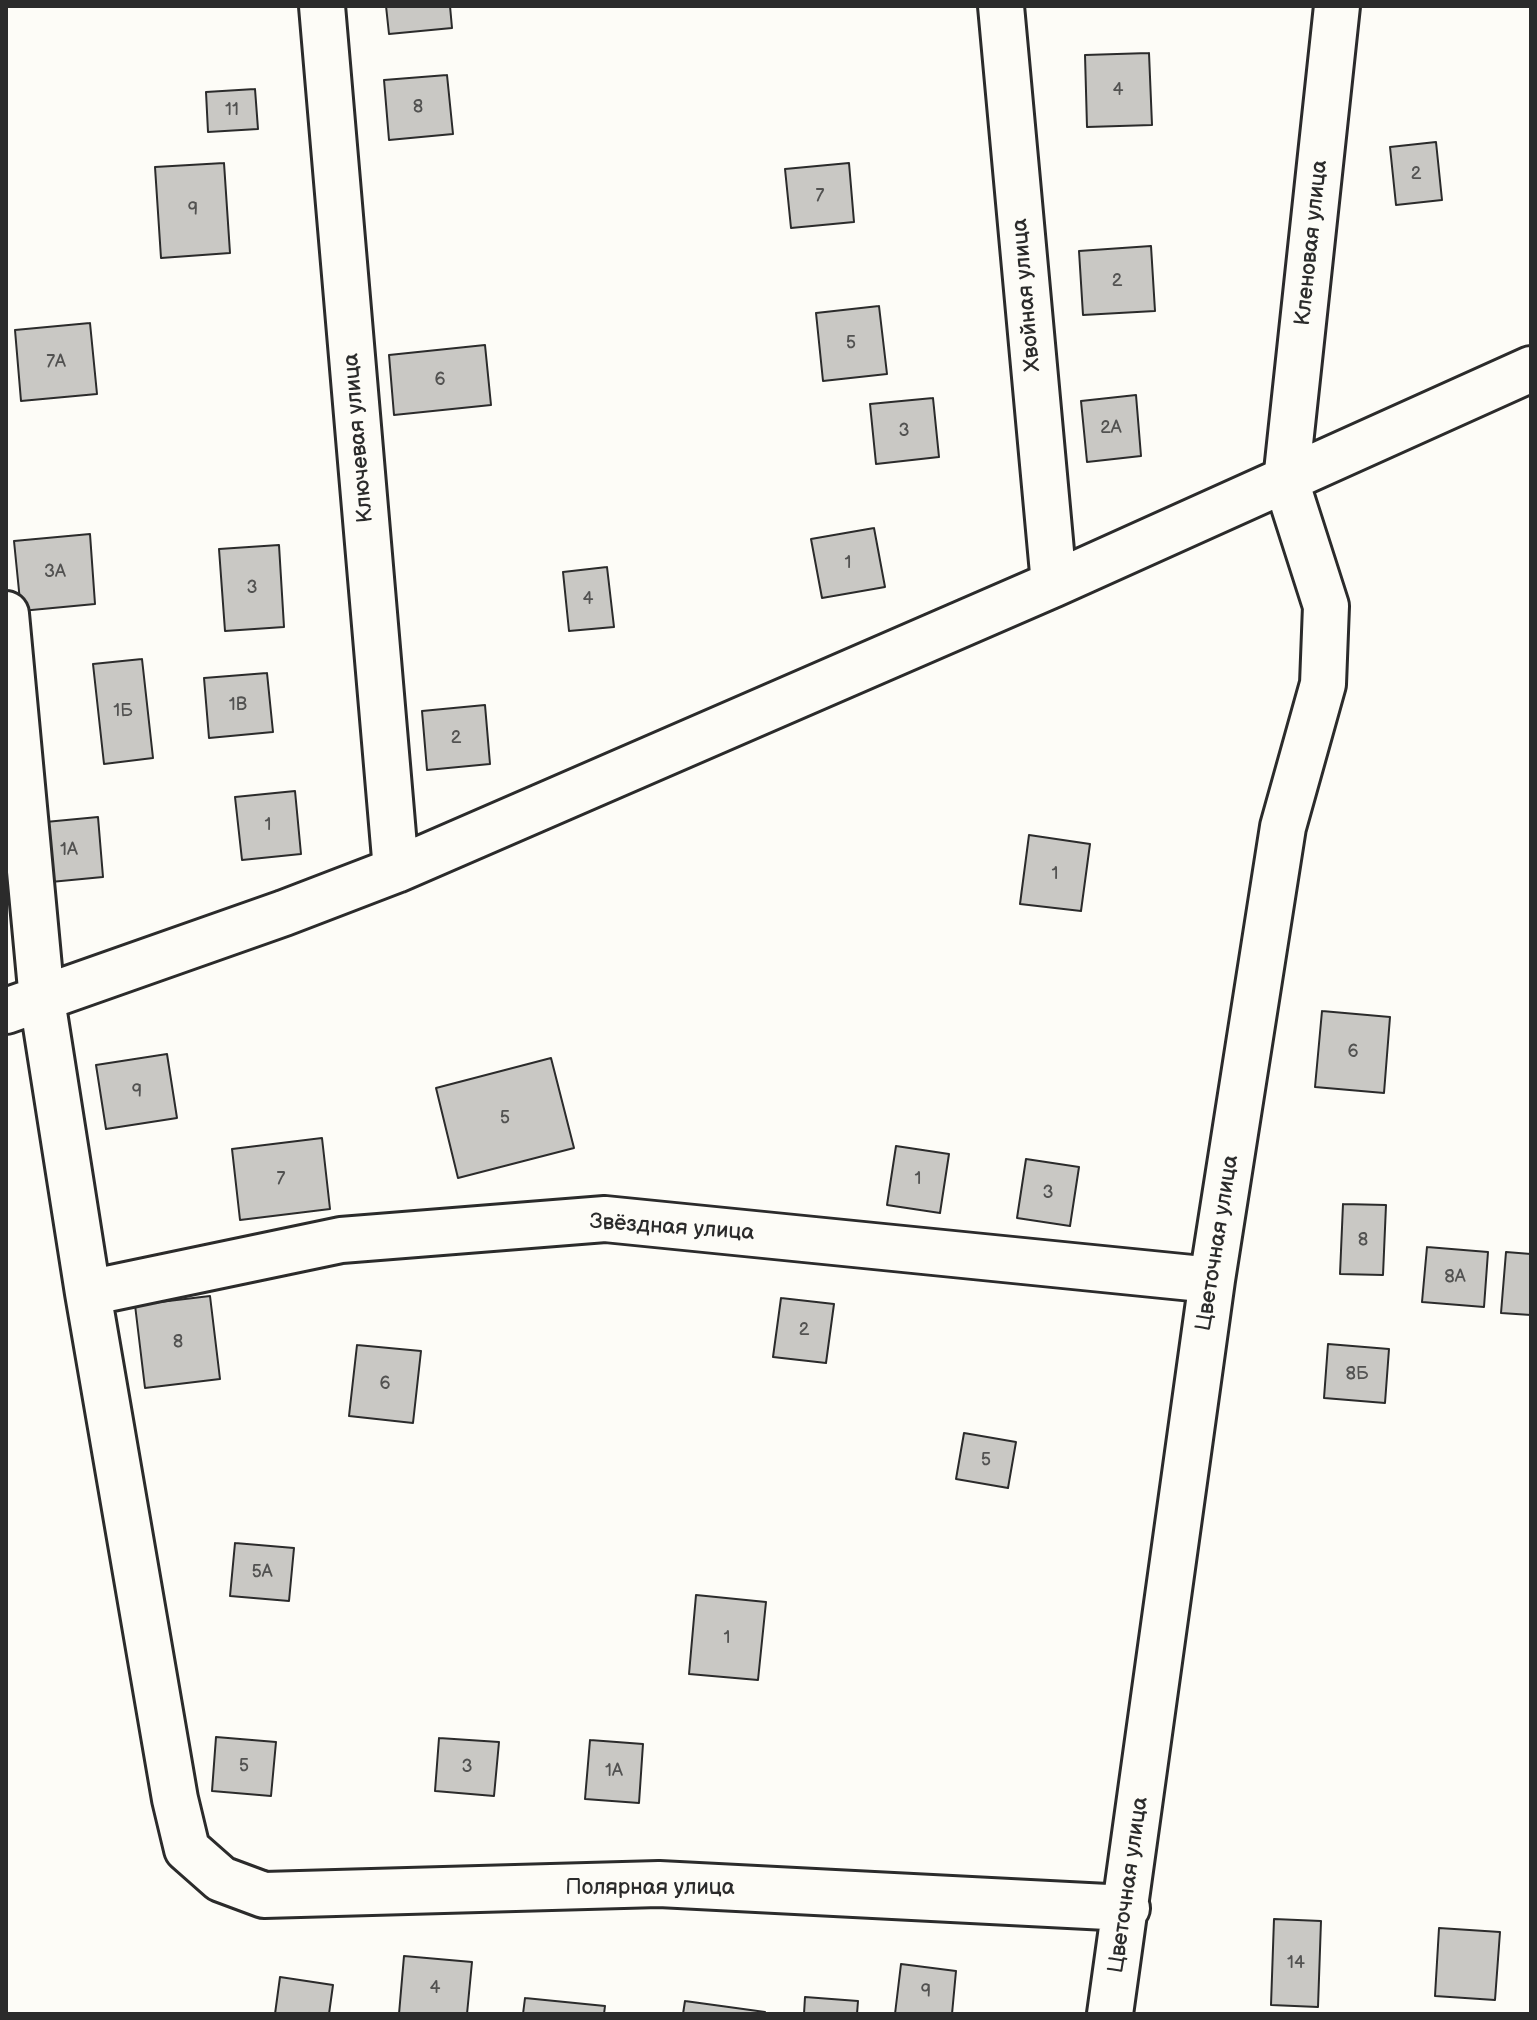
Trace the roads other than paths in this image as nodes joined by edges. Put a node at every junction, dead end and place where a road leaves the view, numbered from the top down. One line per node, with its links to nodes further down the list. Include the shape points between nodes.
1 (322, 6): 8 (street, Ключевая улица)
2 (1001, 6): 6 (street, Хвойная улица)
3 (1337, 6): 5 (street, Кленовая улица)
4 (1531, 369): 5 (street)
5 (1286, 481): 6 (street); 10 (street, Цветочная улица, via 1326,606 1323,684 1283,827)
6 (1054, 584): 8 (street)
7 (6, 614): 9 (street)
8 (396, 870): 9 (street)
9 (24, 1005): 11 (street)
10 (1212, 1280): 11 (street, Звёздная улица, via 605,1219 341,1240); 12 (street, Цветочная улица)
11 (88, 1293): 12 (street, Полярная улица, via 175,1799 187,1849 221,1879 264,1895 659,1884)
12 (1127, 1908): 13 (street, Цветочная улица)
13 (1110, 2014)

